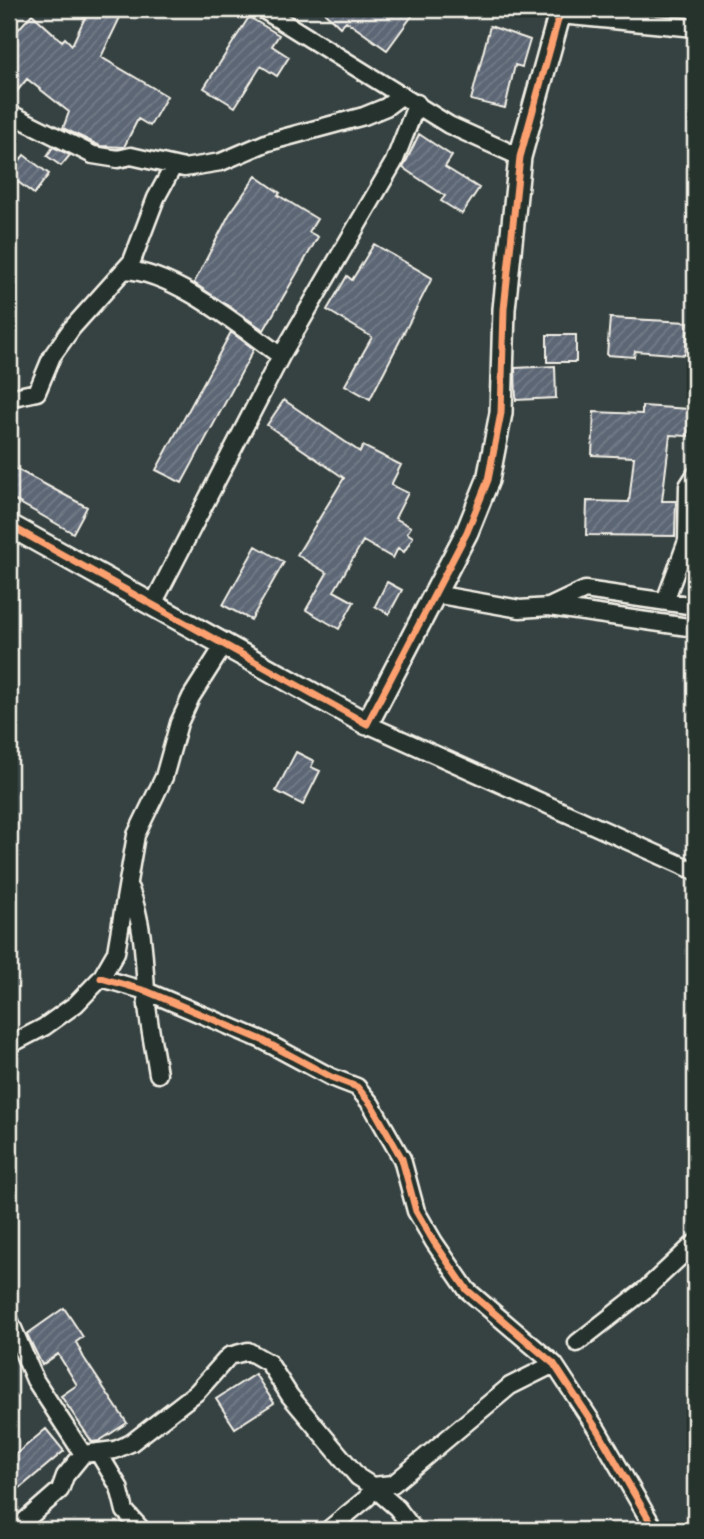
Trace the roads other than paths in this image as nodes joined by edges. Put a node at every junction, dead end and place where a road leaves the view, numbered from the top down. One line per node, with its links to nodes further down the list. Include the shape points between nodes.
1 (262, 9): 4 (street)
2 (560, 12): 3 (street); 7 (street)
3 (695, 28)
4 (402, 95): 5 (street); 8 (street, via 375,113 268,142 221,162)
5 (417, 103): 7 (street, via 449,125); 10 (street, via 394,162)
6 (9, 113): 8 (street, via 93,155 131,156)
7 (520, 157): 14 (street, via 504,309 501,413 488,480)
8 (173, 167): 9 (street)
9 (124, 270): 10 (street, via 163,280); 11 (street, via 52,356 37,392)
10 (281, 356): 16 (street)
11 (9, 398)
12 (695, 475): 15 (street, via 688,486 687,541)
13 (9, 525): 16 (street)
14 (434, 594): 18 (street, via 520,609); 21 (street)
15 (665, 601): 17 (street); 18 (street, via 584,590)
16 (153, 604): 20 (street)
17 (695, 606)
18 (549, 607): 19 (street)
19 (695, 628)
20 (223, 645): 21 (street); 23 (street, via 200,678 179,723 164,777 136,835)
21 (367, 724): 22 (street)
22 (695, 871)
23 (128, 883): 24 (street, via 116,952); 25 (street, via 139,913)
24 (101, 978): 25 (street); 26 (street, via 44,1027 17,1041)
25 (146, 991): 27 (street); 31 (street, via 357,1087 402,1159 416,1211 467,1290)
26 (9, 1040)
27 (158, 1074)
28 (695, 1243): 30 (street)
29 (9, 1319): 32 (street, via 35,1381)
30 (577, 1343)
31 (554, 1363): 33 (street, via 510,1386 393,1484); 38 (street)
32 (90, 1453): 33 (street, via 131,1443 197,1392 229,1356 248,1351 269,1363 290,1396 358,1476); 34 (street); 35 (street, via 119,1487 125,1511)
33 (372, 1486): 36 (street, via 367,1499); 37 (street)
34 (19, 1530)
35 (142, 1530)
36 (328, 1530)
37 (414, 1530)
38 (655, 1530)

